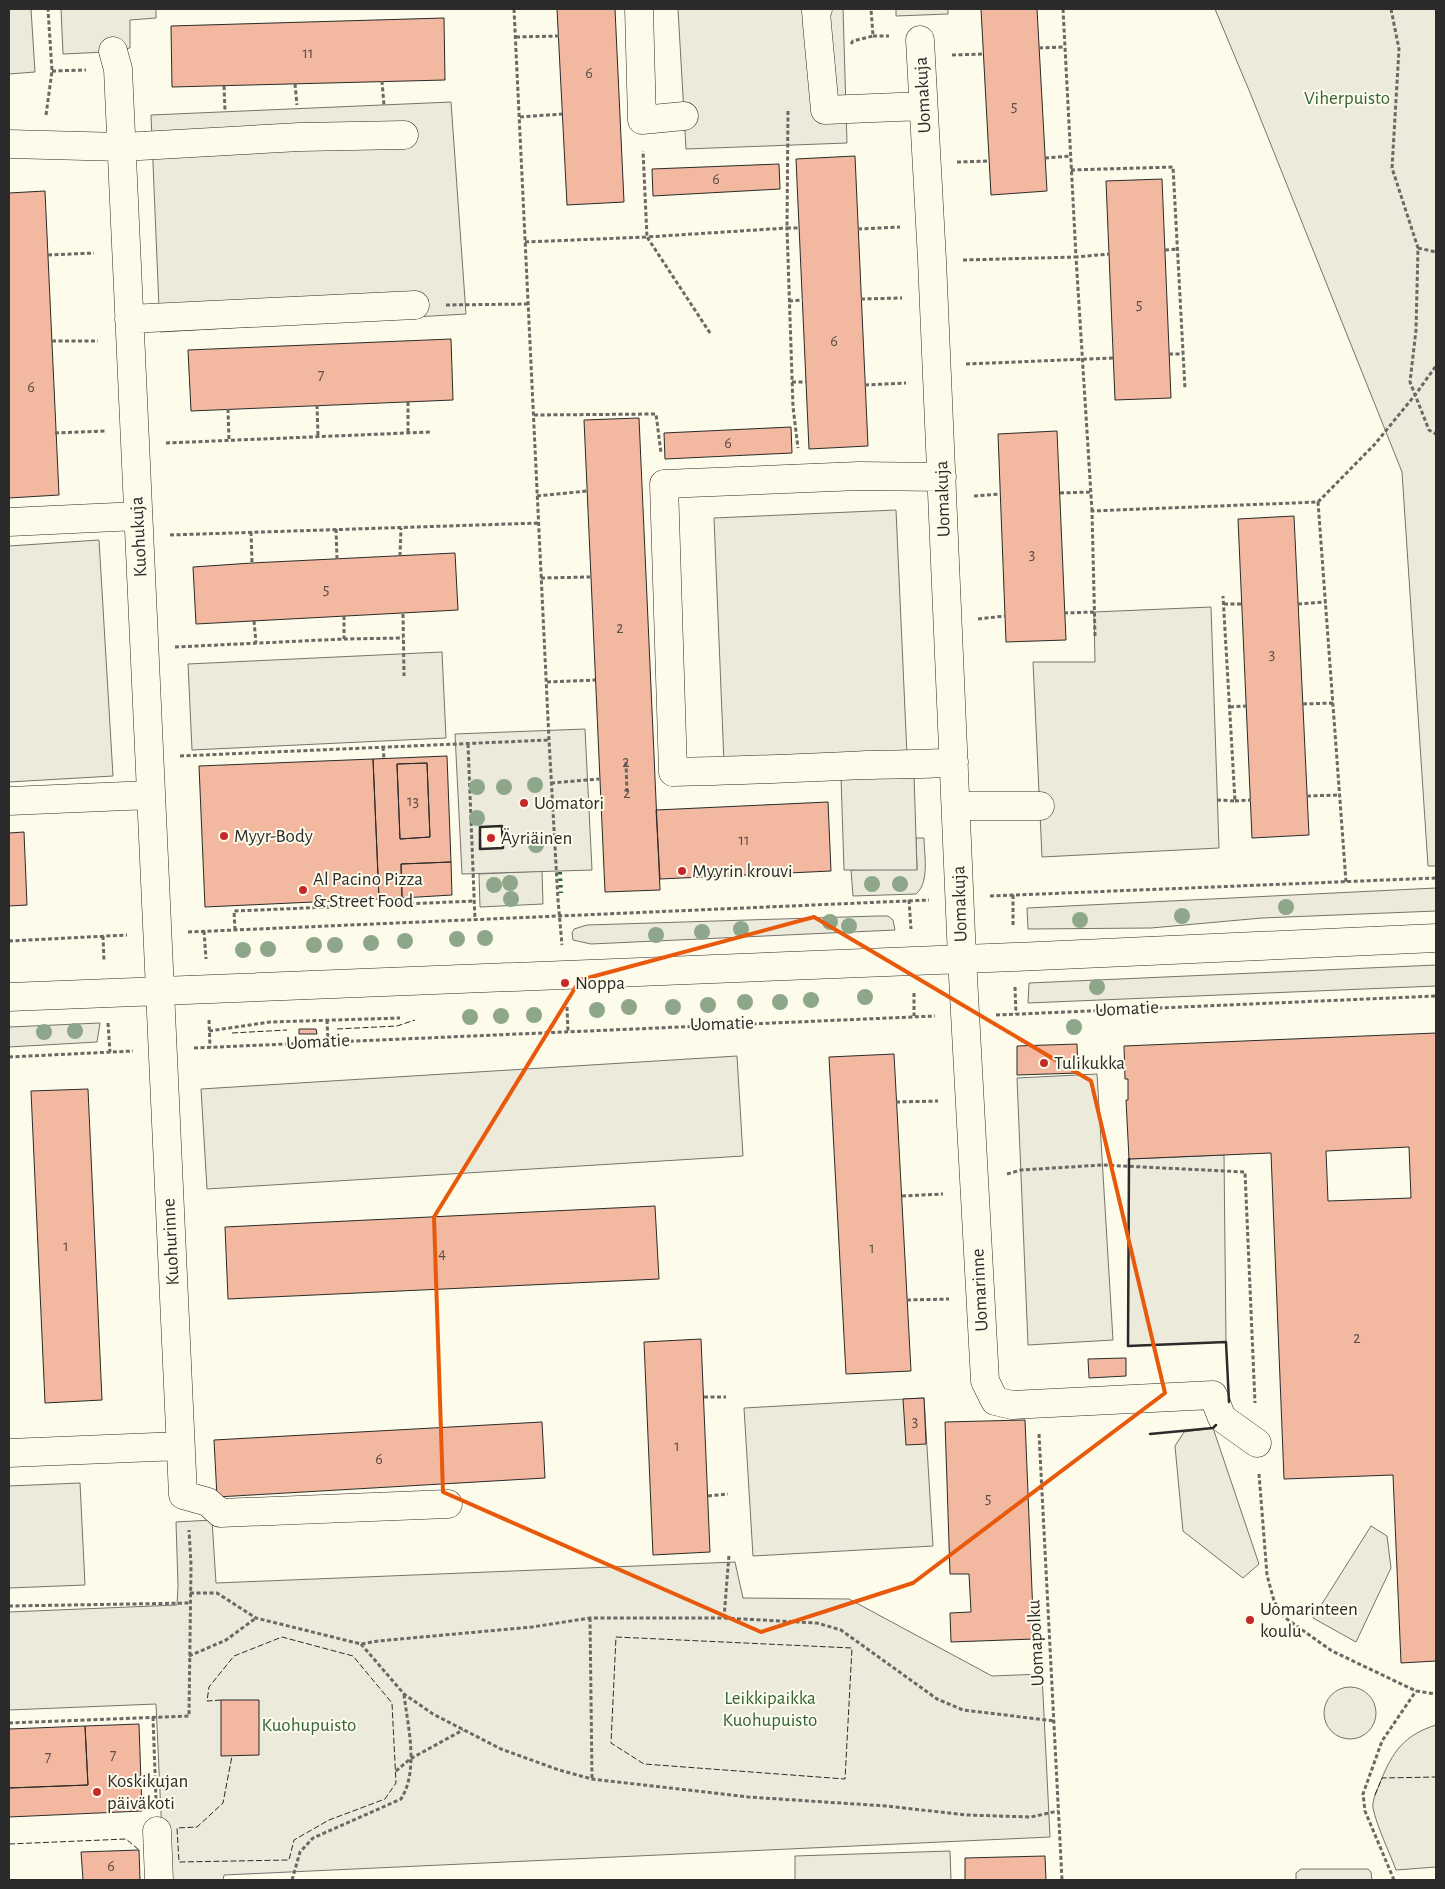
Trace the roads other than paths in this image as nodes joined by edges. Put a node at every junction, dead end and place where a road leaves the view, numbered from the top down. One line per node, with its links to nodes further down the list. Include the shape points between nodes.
1 (639, 9): 6 (street, via 642,120)
2 (818, 9): 5 (street, via 825,110)
3 (920, 40): 5 (street, Uomakuja)
4 (113, 50): 9 (street, Kuohukuja, via 118,68)
5 (923, 106): 12 (street, Uomakuja)
6 (684, 116)
7 (404, 135): 9 (street)
8 (9, 144): 9 (street)
9 (122, 147): 11 (street, Kuohukuja)
10 (415, 305): 11 (street)
11 (129, 319): 13 (street, Kuohukuja)
12 (942, 478): 15 (street, Uomakuja); 15 (street, via 859,476 664,484 673,772)
13 (138, 516): 14 (street); 16 (street, Kuohukuja)
14 (9, 522)
15 (954, 762): 18 (street, Uomakuja)
16 (150, 795): 17 (street); 22 (street, Kuohukuja)
17 (9, 801)
18 (956, 806): 19 (street); 21 (street, Uomakuja)
19 (1040, 806)
20 (1436, 938): 21 (street)
21 (962, 958): 22 (street); 24 (street, Uomarinne, via 984,1381 995,1401 1012,1405 1213,1396 1222,1418)
22 (159, 990): 23 (street); 25 (street, Kuohurinne)
23 (9, 997)
24 (1257, 1443)
25 (180, 1446): 26 (street); 27 (street, Kuohurinne, via 183,1495 208,1502 220,1513)
26 (9, 1453)
27 (448, 1504)
28 (157, 1831): 29 (street)
29 (159, 1880)

